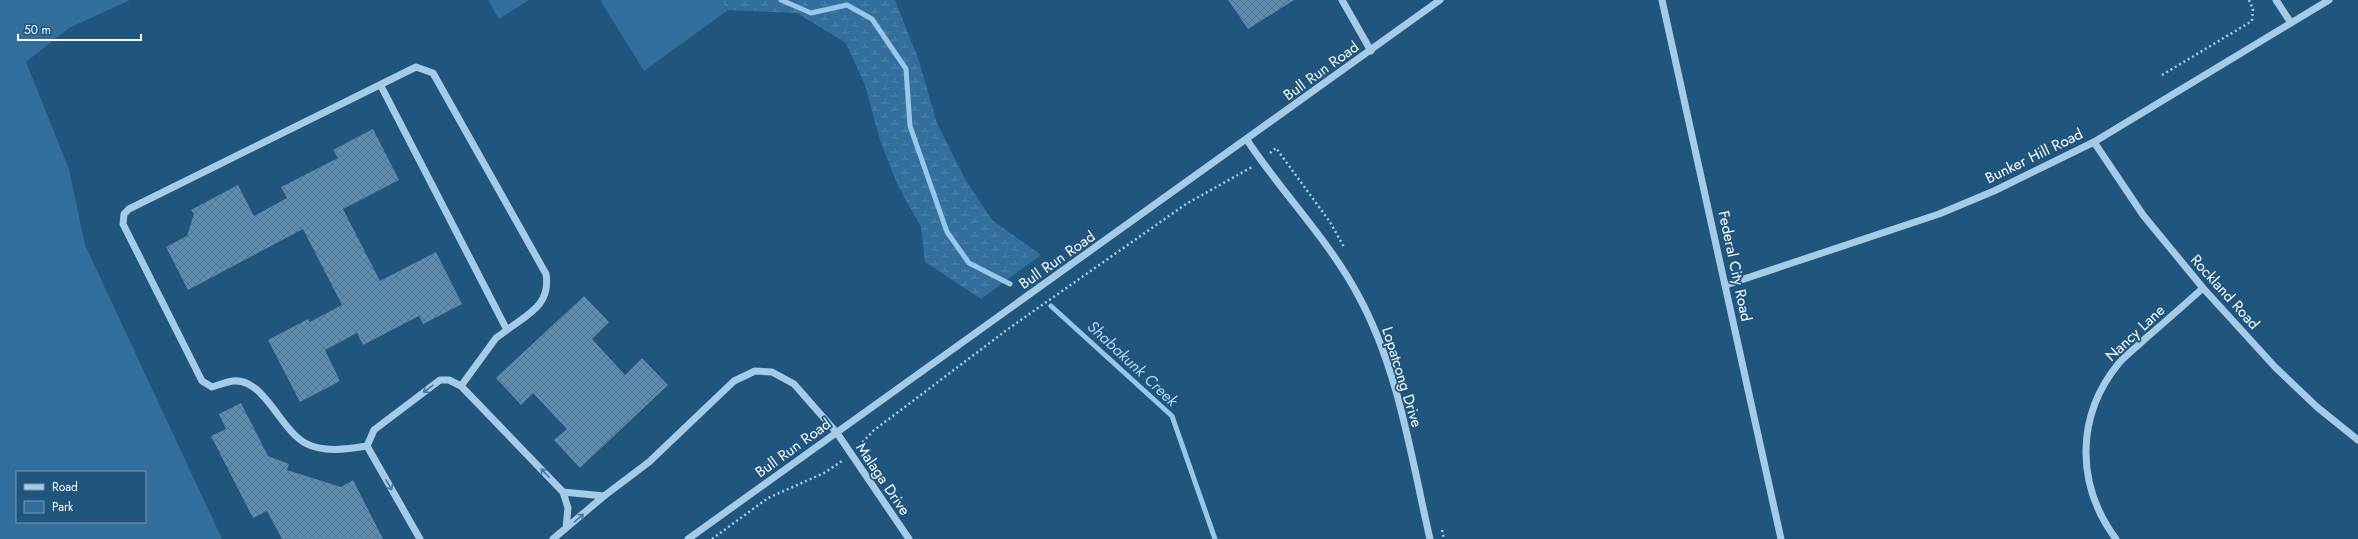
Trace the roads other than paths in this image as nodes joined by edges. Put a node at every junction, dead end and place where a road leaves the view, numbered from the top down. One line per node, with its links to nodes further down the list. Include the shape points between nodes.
1 (1342, 0): 7 (street)
2 (1440, 0): 7 (street, Bull Run Road)
3 (1662, 0): 11 (street, Federal City Road)
4 (2276, 0): 6 (street)
5 (2329, 0): 6 (street, Bunker Hill Road)
6 (2291, 23): 10 (street, Bunker Hill Road)
7 (1371, 51): 9 (street, Bull Run Road)
8 (381, 86): 13 (street); 13 (street, via 416,68 424,68 433,73 546,274 548,284 545,298 539,306); 17 (street, via 129,208 124,214 123,224 202,381 212,387 234,381 259,389 290,432 305,443 339,451)
9 (1247, 140): 15 (street, Bull Run Road); 25 (street, Lopatcong Drive, via 1336,258 1374,326 1396,392)
10 (2094, 142): 11 (street, Bunker Hill Road, via 1994,191 1939,214); 12 (street, Rockland Road, via 2143,215)
11 (1726, 284): 26 (street, Federal City Road)
12 (2203, 288): 16 (street, Rockland Road, via 2275,367 2317,407); 27 (street, Nancy Lane, via 2120,361 2096,398 2089,418 2085,439 2085,463 2089,486 2096,508)
13 (507, 330): 14 (street, via 496,338)
14 (461, 386): 17 (street, one-way to 17, via 449,380 440,380 374,430); 18 (street, one-way to 14)
15 (837, 433): 19 (street, Malaga Drive, via 794,384 772,372 755,371 734,381 649,462); 23 (street, Bull Run Road); 24 (street, Malaga Drive)
16 (2358, 440)
17 (368, 446): 21 (street, one-way to 21)
18 (563, 492): 19 (street); 20 (street, via 568,508)
19 (604, 496): 20 (street, Malaga Drive, one-way to 19)
20 (566, 528): 22 (street, Malaga Drive)
21 (420, 539)
22 (553, 539)
23 (688, 539)
24 (909, 539)
25 (1430, 539)
26 (1781, 539)
27 (2116, 539)

